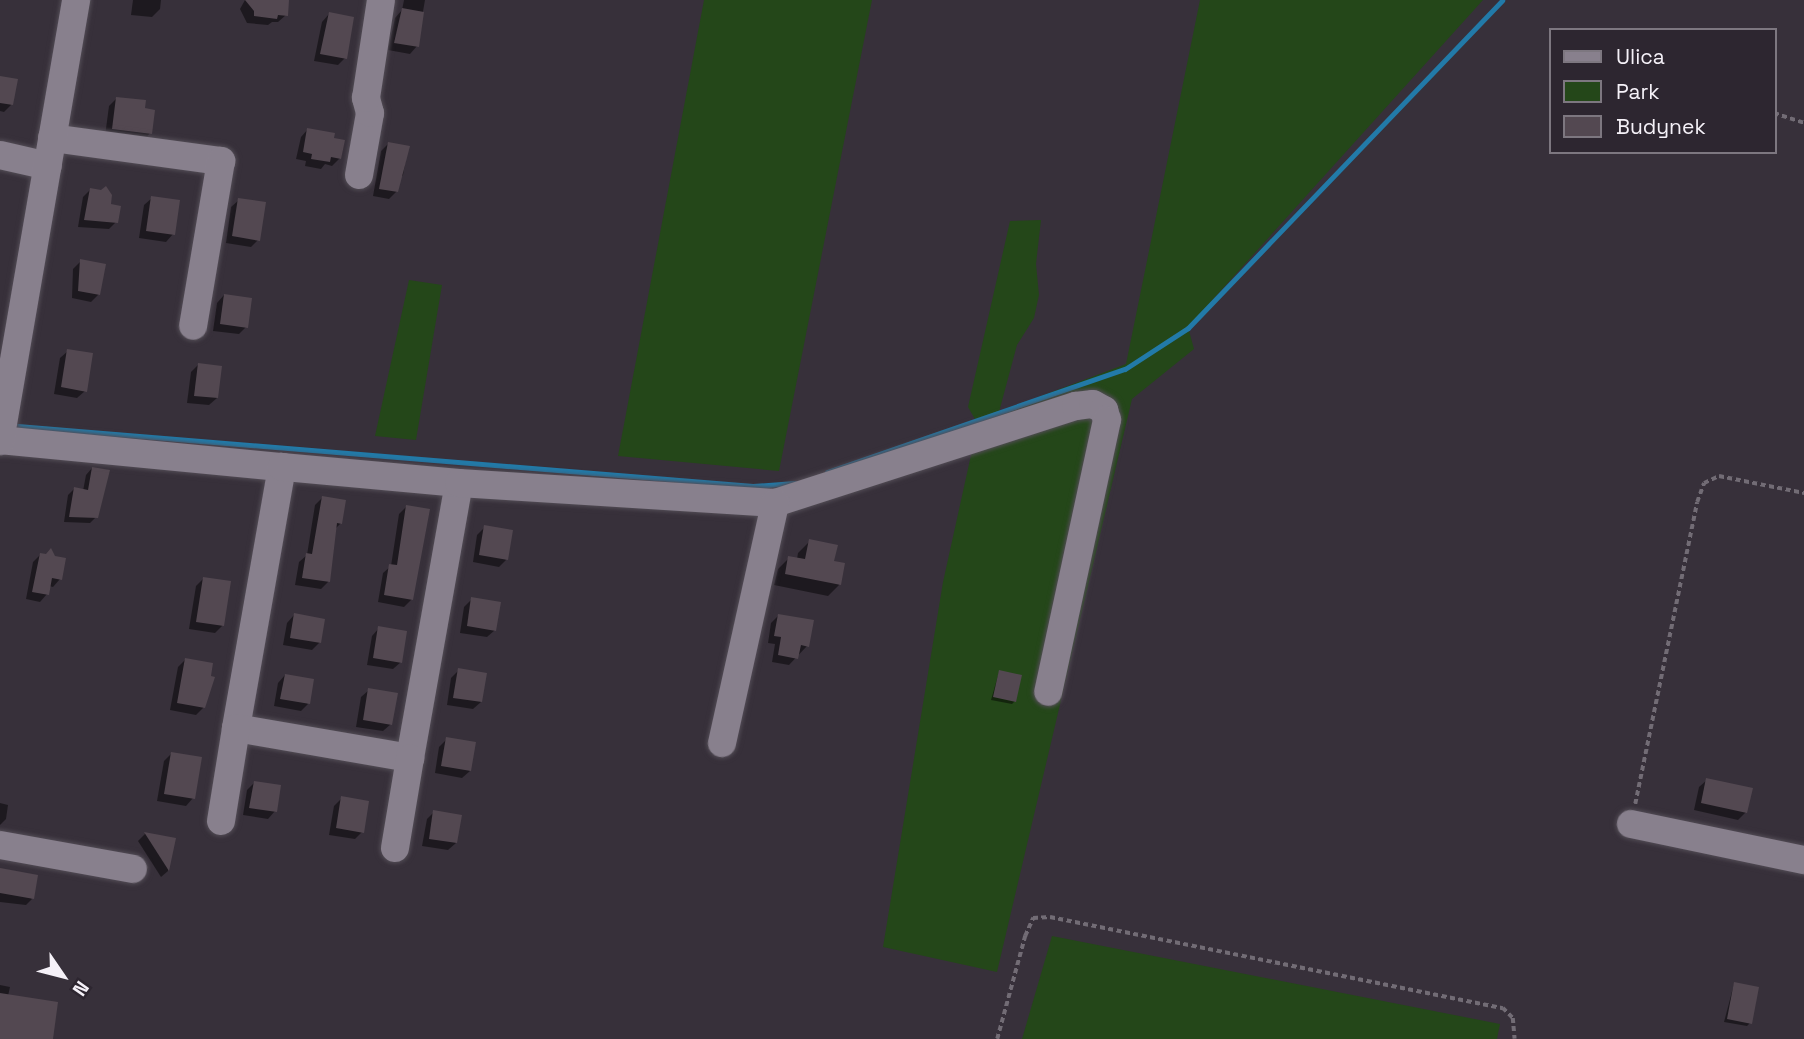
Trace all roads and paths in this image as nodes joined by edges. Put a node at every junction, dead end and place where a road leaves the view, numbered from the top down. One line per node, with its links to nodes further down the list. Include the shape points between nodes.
1 (76, 0): 5 (street)
2 (381, 0): 8 (street)
3 (1776, 114): 4 (path)
4 (1804, 123)
5 (52, 138): 7 (street); 10 (street, via 221,161)
6 (0, 155): 7 (street)
7 (48, 166): 9 (street)
8 (359, 175)
9 (9, 325): 11 (street)
10 (193, 326)
11 (0, 440): 12 (street)
12 (282, 467): 13 (street); 17 (street)
13 (459, 484): 15 (street); 19 (street)
14 (1804, 493): 21 (path, via 1719,476 1704,483 1696,502)
15 (775, 503): 16 (street, via 1076,406 1093,404 1104,410 1107,420); 18 (street)
16 (1048, 692)
17 (236, 728): 19 (street); 20 (street)
18 (722, 743)
19 (410, 758): 23 (street)
20 (221, 821)
21 (1631, 824): 24 (street)
22 (0, 845): 25 (street)
23 (395, 848)
24 (1804, 860)
25 (133, 869)
26 (997, 1039): 27 (path, via 1025,936 1033,918 1050,917 1503,1009 1513,1018)
27 (1515, 1039)

